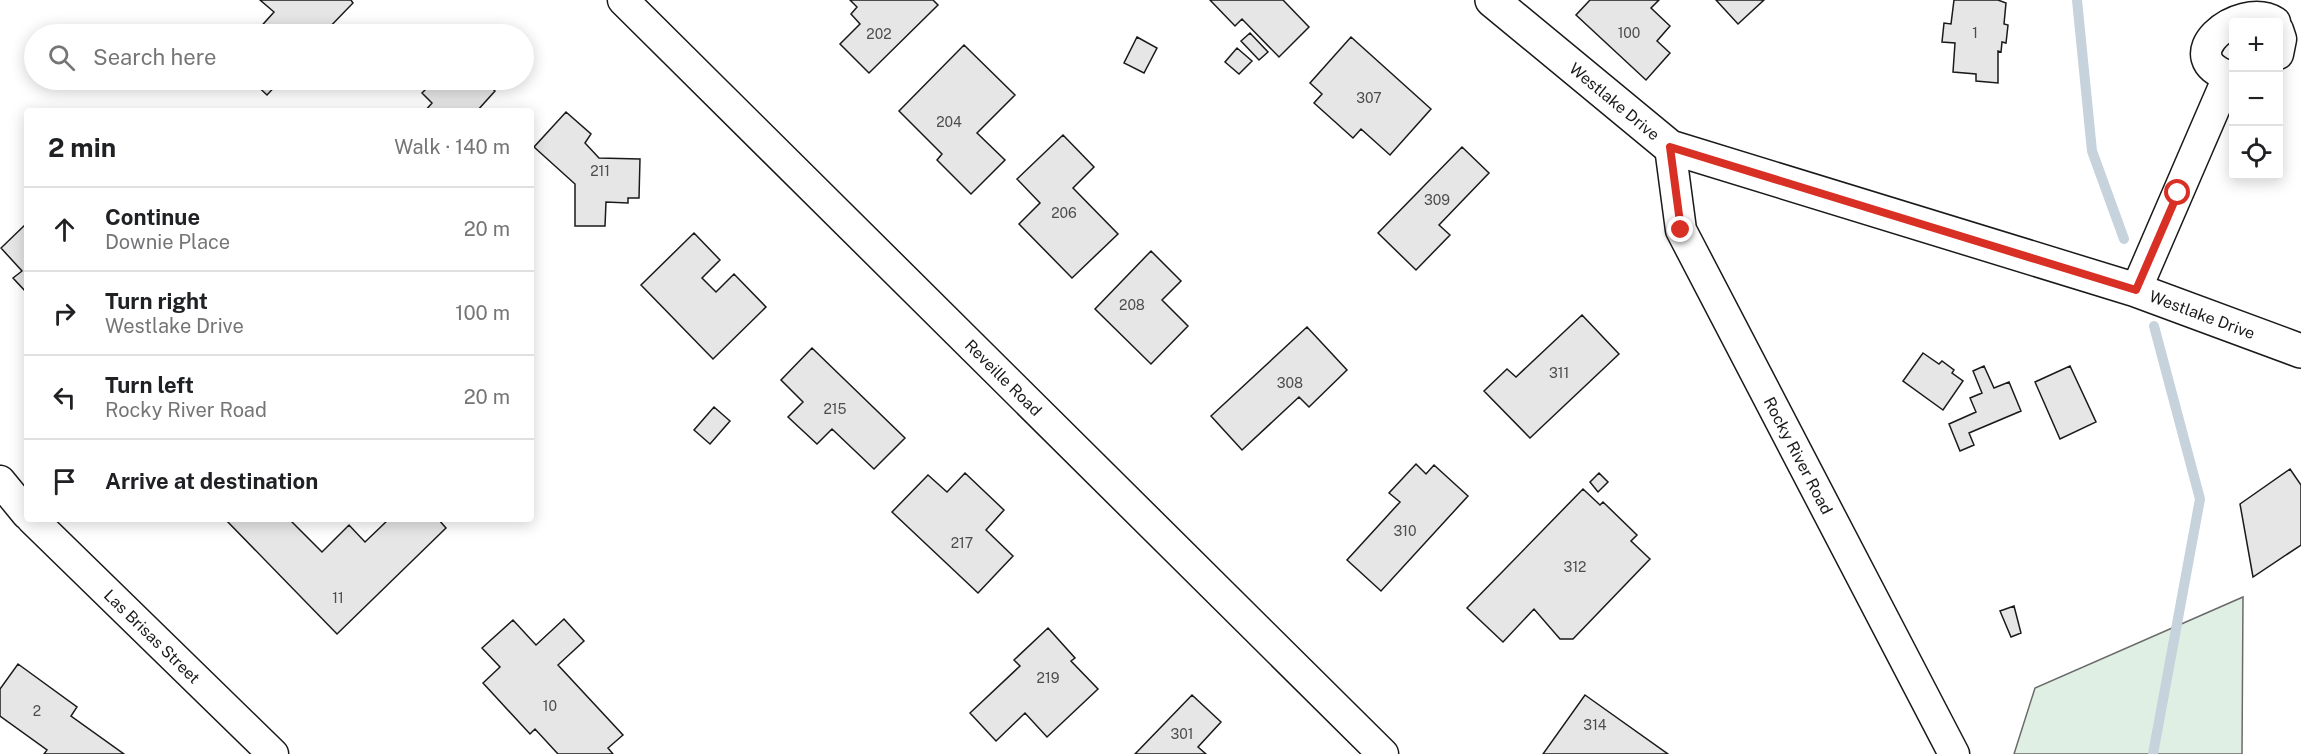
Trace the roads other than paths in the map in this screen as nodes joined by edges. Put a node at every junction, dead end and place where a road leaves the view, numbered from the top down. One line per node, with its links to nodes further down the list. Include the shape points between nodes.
1 (623, 0): 13 (street, Reveille Road)
2 (1492, 0): 6 (street, Westlake Drive)
3 (2271, 18): 4 (street, via 2263,10 2241,5 2215,19 2207,33 2207,48 2218,70)
4 (2229, 77)
5 (2229, 82): 7 (street)
6 (1670, 147): 7 (street, Westlake Drive); 14 (street, Rocky River Road, via 1681,230)
7 (2136, 290): 8 (street, Westlake Drive)
8 (2301, 351)
9 (0, 481): 10 (street)
10 (24, 510)
11 (35, 522): 12 (street, Las Brisas Street)
12 (273, 754)
13 (1383, 754)
14 (1954, 754)

